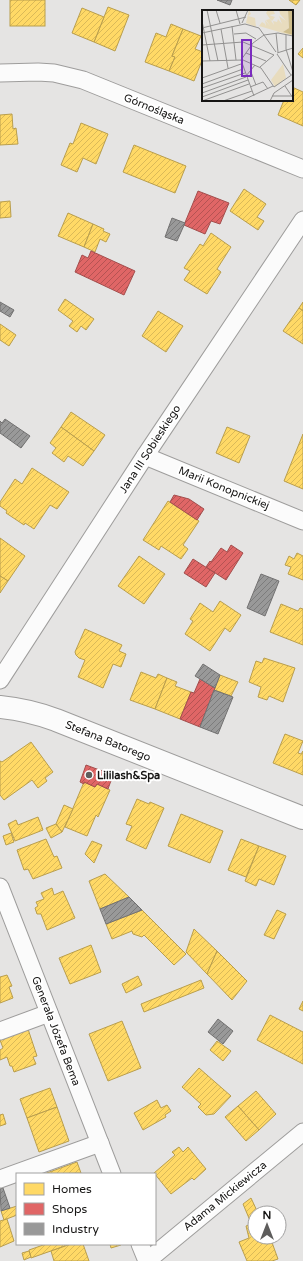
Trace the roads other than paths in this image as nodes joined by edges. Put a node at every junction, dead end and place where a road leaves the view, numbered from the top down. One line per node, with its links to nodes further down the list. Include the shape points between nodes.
1 (0, 73): 2 (street, Górnośląska, via 54,73 83,80)
2 (303, 169)
3 (303, 220): 4 (street, Jana III Sobieskiego)
4 (146, 456): 5 (street, Marii Konopnickiej); 6 (street, Jana III Sobieskiego)
5 (303, 521)
6 (0, 680)
7 (0, 707): 8 (street, Stefana Batorego, via 22,709 43,715)
8 (303, 818)
9 (0, 888): 10 (street, Generała Józefa Bema)
10 (49, 1013): 11 (street); 13 (street, Generała Józefa Bema)
11 (0, 1031)
12 (303, 1132): 19 (street, Adama Mickiewicza)
13 (100, 1143): 15 (street); 16 (street, Generała Józefa Bema)
14 (16, 1173): 17 (street)
15 (17, 1173)
16 (112, 1173)
17 (0, 1179)
18 (140, 1245): 19 (street)
19 (147, 1261)

